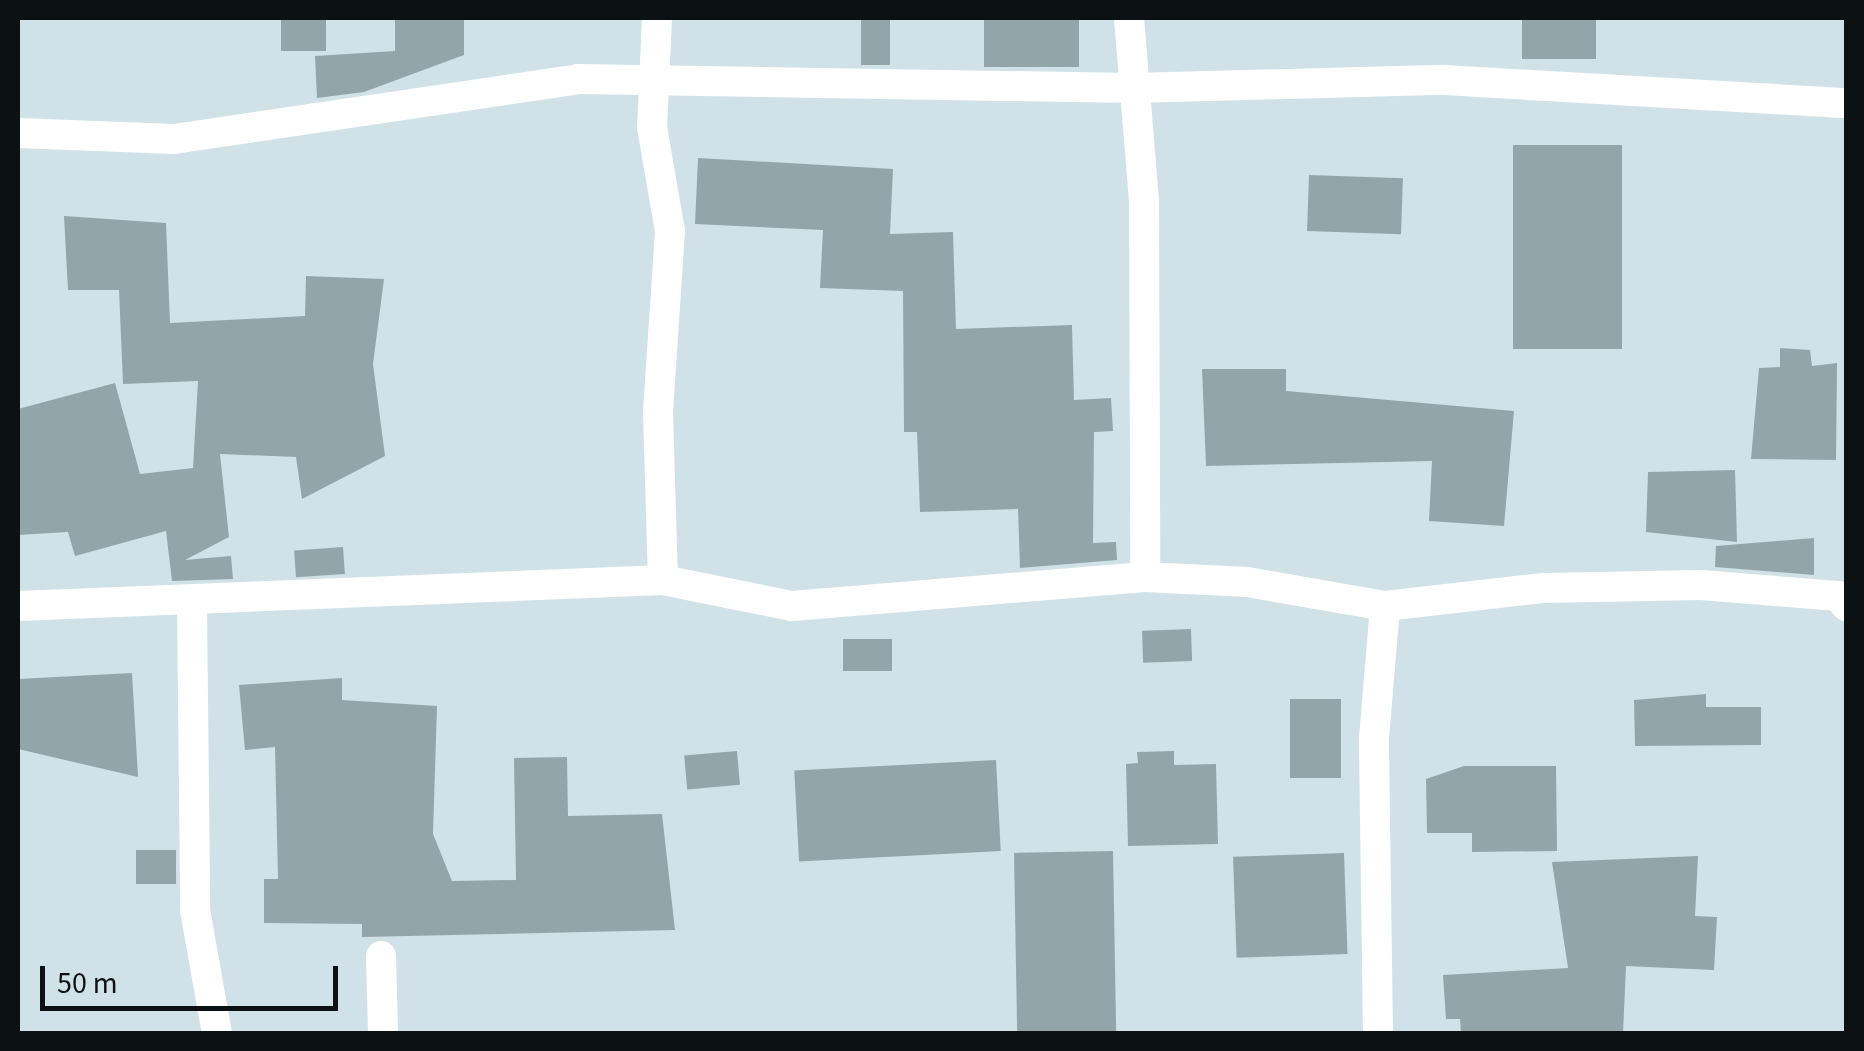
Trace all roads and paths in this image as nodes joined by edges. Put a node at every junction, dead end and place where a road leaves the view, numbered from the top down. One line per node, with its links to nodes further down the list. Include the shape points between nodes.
1 (657, 18): 3 (street)
2 (1129, 18): 4 (street)
3 (654, 84): 4 (street); 6 (street, via 502,86 174,140); 8 (street, via 670,231 658,412)
4 (1132, 88): 5 (street, via 1444,80); 7 (street, via 1144,201)
5 (1846, 103)
6 (18, 133)
7 (1144, 578): 8 (street, via 792,606); 12 (street, via 1246,582)
8 (663, 580): 10 (street)
9 (1844, 598): 12 (street, via 1701,585 1544,588)
10 (192, 604): 11 (street); 14 (street, via 195,910)
11 (18, 606)
12 (1385, 606): 16 (street, via 1374,738)
13 (381, 956): 15 (street)
14 (216, 1034)
15 (383, 1034)
16 (1378, 1034)

